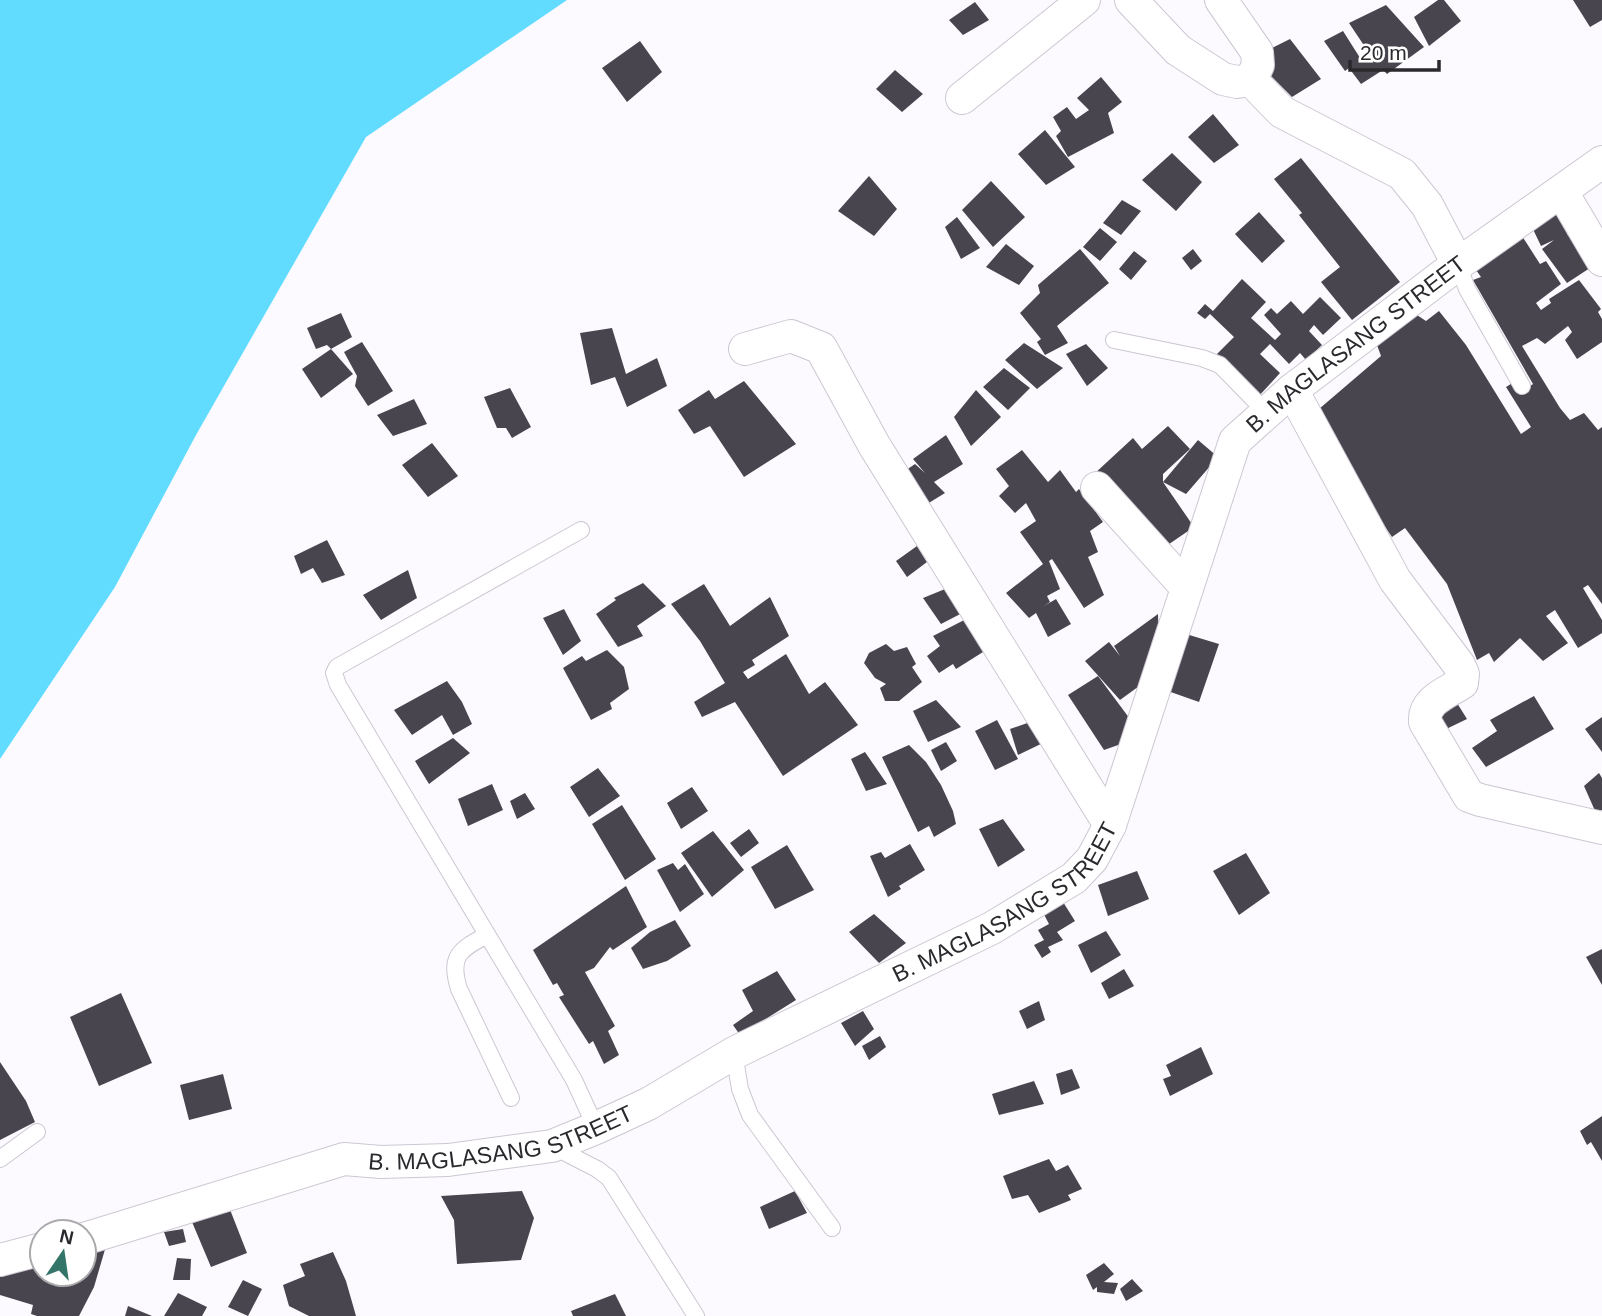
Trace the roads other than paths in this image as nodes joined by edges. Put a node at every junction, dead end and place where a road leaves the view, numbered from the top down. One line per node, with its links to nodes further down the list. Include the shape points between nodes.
1 (1084, 0): 5 (street)
2 (1131, 0): 4 (street, via 1178,50 1223,79)
3 (1221, 0): 4 (street, via 1257,52 1258,65)
4 (1251, 80): 9 (street, via 1282,112 1402,174 1427,205)
5 (962, 98)
6 (1602, 162): 7 (street, B. MAGLASANG STREET)
7 (1562, 192): 8 (street); 9 (street, B. MAGLASANG STREET)
8 (1602, 260)
9 (1458, 264): 12 (lane, via 1467,289); 13 (street, B. MAGLASANG STREET)
10 (1114, 340): 14 (lane, via 1220,365)
11 (745, 349): 18 (street, via 791,336 821,348 874,445)
12 (1522, 386)
13 (1292, 390): 14 (street, B. MAGLASANG STREET); 19 (street, via 1395,580 1463,674 1462,683 1426,706 1424,714 1469,796)
14 (1266, 412): 17 (street, B. MAGLASANG STREET, via 1235,441)
15 (1097, 488): 17 (street)
16 (581, 530): 20 (lane, via 337,667 334,673)
17 (1187, 588): 18 (street, B. MAGLASANG STREET)
18 (1110, 825): 21 (street, B. MAGLASANG STREET, via 1074,878 992,928)
19 (1602, 828)
20 (486, 935): 22 (lane, via 462,948 455,975); 23 (lane, via 574,1080)
21 (734, 1053): 23 (street, B. MAGLASANG STREET, via 649,1104); 27 (lane, via 750,1115)
22 (511, 1098)
23 (596, 1128): 25 (street, B. MAGLASANG STREET)
24 (37, 1132): 26 (lane)
25 (552, 1146): 28 (street, B. MAGLASANG STREET, via 448,1160 344,1159); 31 (lane, via 609,1178)
26 (0, 1159)
27 (832, 1228)
28 (98, 1235)
29 (28, 1253): 30 (street)
30 (0, 1260)
31 (695, 1316)

